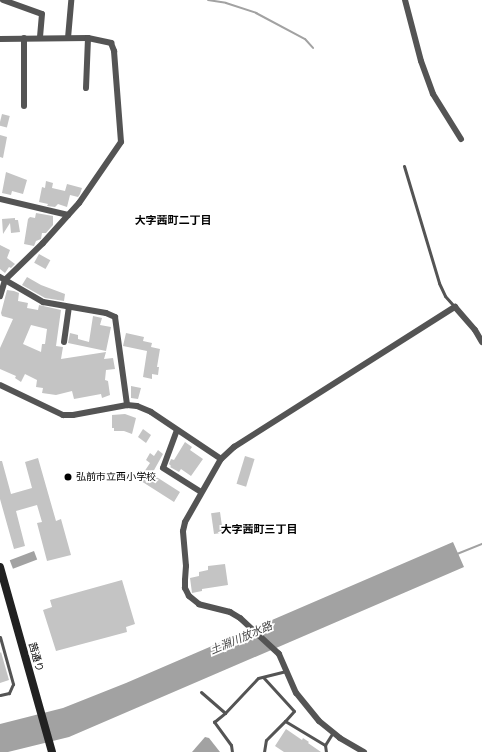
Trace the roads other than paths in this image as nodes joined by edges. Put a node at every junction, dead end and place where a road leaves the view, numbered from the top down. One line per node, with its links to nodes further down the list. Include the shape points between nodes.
1 (3, 0): 5 (street, via 42,14)
2 (71, 0): 6 (street)
3 (405, 0): 11 (street, via 421,61 433,94)
4 (24, 38): 5 (street); 8 (street); 10 (street)
5 (40, 38): 6 (street)
6 (68, 38): 7 (street)
7 (88, 38): 9 (street); 14 (street, via 111,43 114,50 121,142 94,183)
8 (0, 39)
9 (86, 88)
10 (24, 106)
11 (461, 139)
12 (404, 166): 18 (lane, via 438,283)
13 (0, 199): 14 (street)
14 (68, 215): 15 (street, via 43,243)
15 (2, 278): 16 (street); 17 (street, via 43,302)
16 (0, 296)
17 (70, 307): 19 (street); 22 (street, via 115,317)
18 (455, 307): 20 (street); 24 (street, via 234,448)
19 (64, 342)
20 (482, 342)
21 (0, 385): 22 (street, via 63,415)
22 (127, 405): 23 (street, via 151,412)
23 (177, 430): 24 (street); 25 (street, via 162,468)
24 (221, 459): 25 (street)
25 (201, 492): 29 (street, via 183,531 186,588 193,601 230,612 245,623 279,654)
26 (0, 567): 27 (street, 茜通り)
27 (2, 584): 37 (street, 茜通り)
28 (0, 637): 32 (lane, via 13,684 9,693)
29 (287, 670): 30 (lane); 35 (street, via 296,693 319,721)
30 (263, 677): 33 (lane, via 251,684); 34 (lane, via 294,711)
31 (201, 692): 33 (lane)
32 (0, 695)
33 (225, 713): 38 (lane, via 214,722 231,746)
34 (285, 721): 36 (lane); 39 (lane, via 266,740)
35 (333, 732): 36 (lane); 41 (street)
36 (325, 745): 40 (lane)
37 (51, 750)
38 (232, 752)
39 (264, 752)
40 (326, 752)
41 (364, 752)

